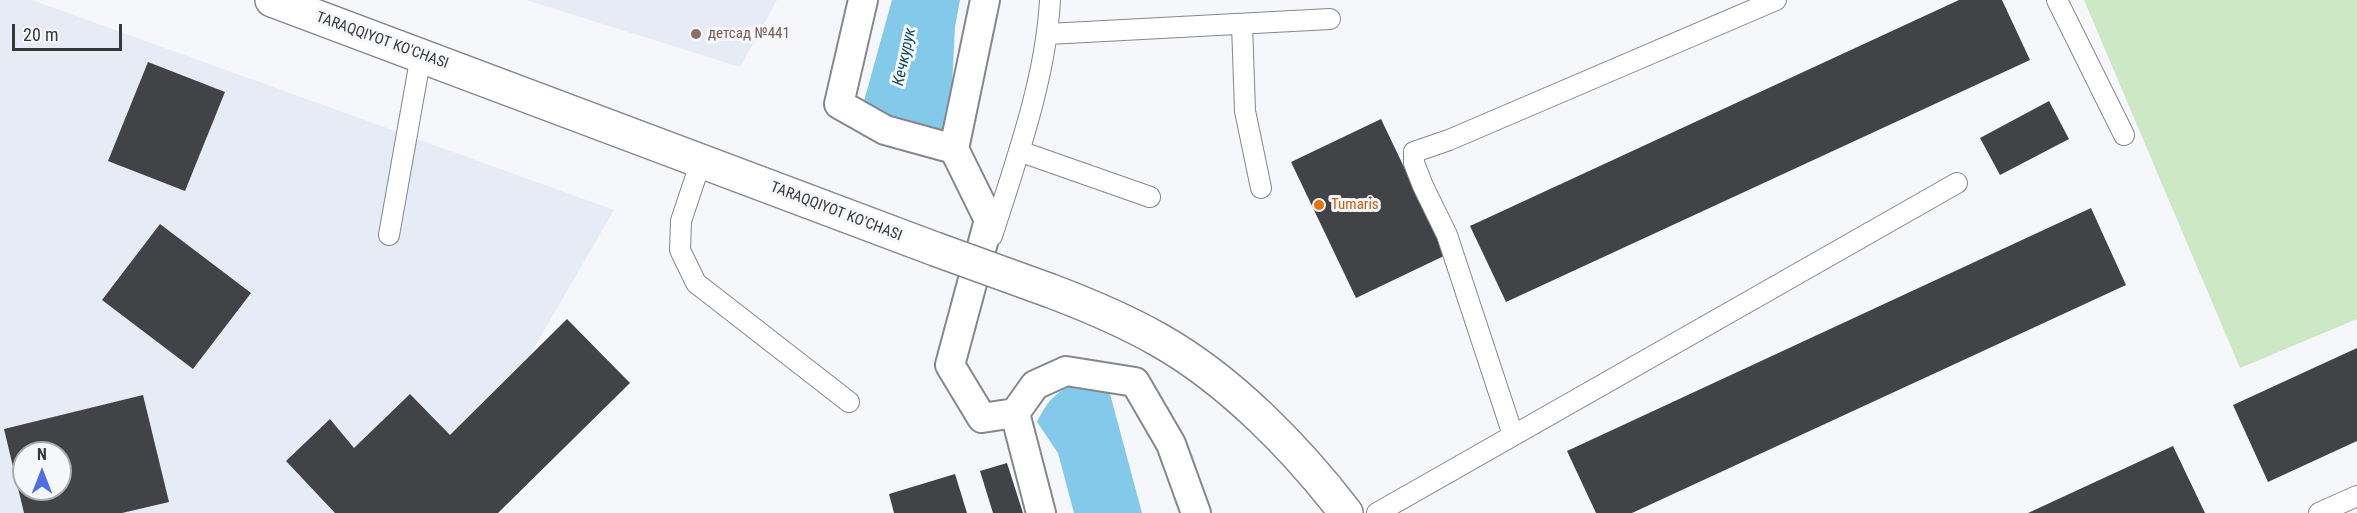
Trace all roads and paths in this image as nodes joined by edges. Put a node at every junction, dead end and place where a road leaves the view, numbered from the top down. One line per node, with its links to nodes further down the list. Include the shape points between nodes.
1 (272, 0): 10 (street, TARAQQIYOT KO'CHASI)
2 (863, 0): 12 (street, via 839,104 885,130)
3 (985, 0): 12 (street)
4 (1050, 0): 9 (lane)
5 (1776, 0): 22 (lane, via 1414,152 1423,186 1447,235)
6 (2057, 0): 11 (lane)
7 (1330, 19): 8 (lane)
8 (1242, 24): 9 (lane); 16 (lane, via 1245,111)
9 (1048, 34): 13 (lane)
10 (421, 55): 14 (street, TARAQQIYOT KO'CHASI); 18 (lane)
11 (2124, 135)
12 (954, 148): 21 (street, via 989,220 950,365 982,418)
13 (1019, 151): 17 (lane); 19 (lane)
14 (701, 161): 19 (street, TARAQQIYOT KO'CHASI, bridge); 20 (lane, via 681,220 680,250 696,283)
15 (1957, 183): 22 (lane)
16 (1261, 188)
17 (1150, 197)
18 (388, 235)
19 (983, 266): 26 (street, TARAQQIYOT KO'CHASI, bridge, via 1108,313 1161,341 1210,375 1283,440)
20 (849, 402)
21 (1015, 413): 24 (street); 25 (street, via 1035,385 1066,371 1135,382 1172,444)
22 (1513, 435): 27 (lane)
23 (2357, 496): 28 (lane)
24 (1041, 513)
25 (1196, 513)
26 (1346, 513)
27 (1377, 513)
28 (2319, 513)

